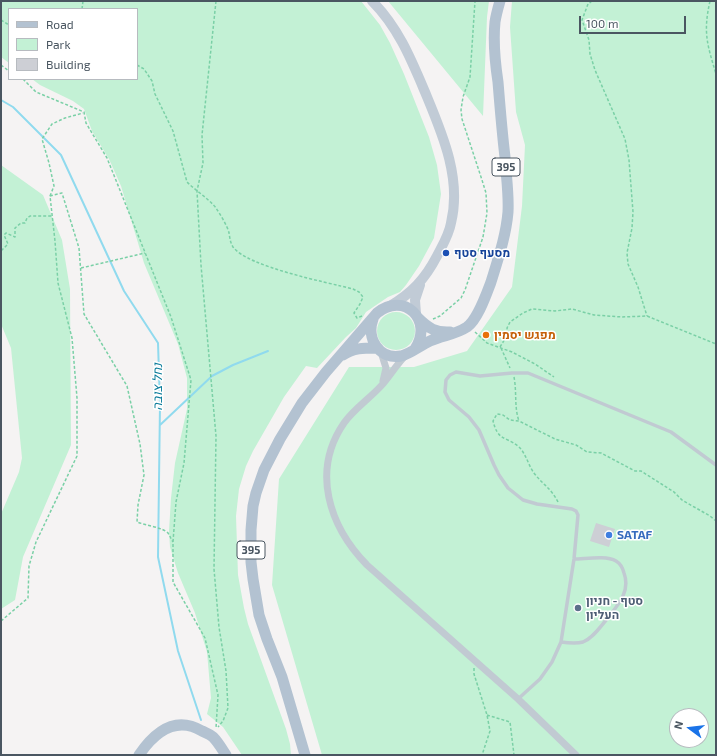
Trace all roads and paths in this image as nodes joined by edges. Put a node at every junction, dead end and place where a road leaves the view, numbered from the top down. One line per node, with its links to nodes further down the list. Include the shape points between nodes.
1 (216, 1): 11 (path, via 202,136 203,162)
2 (372, 1): 17 (main road, via 394,27 409,54 438,123 452,172 454,207 451,224 446,240)
3 (475, 1): 20 (path, via 470,77 461,110 486,193 486,219 477,257 461,298 433,319)
4 (500, 1): 22 (main road, 395, via 495,21 495,41 507,185 507,222 502,248 487,292 478,311)
5 (592, 1): 21 (path, via 588,4 582,20 595,70 625,139 633,212 627,253 628,264)
6 (710, 1): 8 (path, via 706,28 707,42)
7 (138, 66): 11 (path, via 144,69 152,81 155,94 173,132 187,182)
8 (716, 74)
9 (24, 80): 10 (path, via 36,92)
10 (84, 112): 12 (path, via 52,124 42,139 54,186); 15 (path, via 86,123 107,158)
11 (197, 191): 19 (path, via 216,209 229,233 233,247 242,255 262,265 353,288 362,297 354,314 357,318 371,313); 44 (path, via 216,436 214,570 228,708 223,721)
12 (50, 196): 13 (path); 16 (path, via 62,193 79,248)
13 (52, 216): 14 (path, via 27,218 25,223 15,228 15,237 6,233 4,235 8,244); 39 (path, via 58,283 72,338 77,398 77,456 36,542 29,566 28,598)
14 (1, 250)
15 (145, 253): 16 (path); 37 (path, via 171,317 192,380 184,463 176,502)
16 (80, 268): 37 (path, via 84,314 128,386 144,475 137,522 167,531)
17 (421, 281): 18 (main road); 20 (main road, via 414,308)
18 (390, 306): 19 (main road, 395, via 383,308); 20 (main road, via 404,306)
19 (375, 316): 25 (main road, via 370,330); 27 (main road, 395)
20 (417, 316): 22 (main road, via 434,330 449,332); 26 (main road, via 421,334 419,342)
21 (646, 316): 23 (path); 24 (path, via 594,315 572,309 532,310 510,322 508,334)
22 (464, 328): 24 (path, via 487,343); 26 (main road, 395, via 446,337 431,340)
23 (716, 344)
24 (500, 347): 28 (path); 29 (path, via 535,364)
25 (379, 350): 26 (main road, 395, via 394,356); 27 (main road, 395, via 351,350); 30 (street, via 385,361 386,373)
26 (411, 351): 30 (street)
27 (336, 361): 47 (main road, 395, via 302,403 280,439 260,481 252,516 251,562 259,615 282,678)
28 (512, 373): 31 (path, via 516,386); 34 (lane, via 528,373 540,377 671,432); 35 (lane, via 480,376 456,372 446,380 445,392 448,400 469,417 479,430 499,475 508,488 523,500)
29 (554, 377)
30 (378, 390): 41 (street, via 348,418 331,450 326,481 331,509 346,540 358,556)
31 (519, 421): 35 (path, via 497,414 493,421 502,438 518,447 533,473 553,492 558,502 564,504); 36 (path, via 555,439 576,445 587,452 601,453 635,471 641,471)
32 (1, 453): 33 (path)
33 (1, 462)
34 (716, 465)
35 (564, 508): 38 (lane, via 576,511 578,515)
36 (716, 521)
37 (172, 542): 44 (path, via 173,582 205,638 218,695)
38 (574, 559): 40 (lane); 40 (lane, via 609,558 622,567 627,584 620,603 591,636 583,642)
39 (1, 621)
40 (561, 642): 42 (lane, via 552,662 540,679)
41 (474, 660): 42 (street); 43 (path, via 474,674)
42 (518, 699): 50 (street)
43 (487, 715): 48 (path, via 490,731); 49 (path, via 510,722)
44 (214, 732): 45 (main road, via 188,725 176,725 163,729); 46 (main road)
45 (139, 755)
46 (226, 755)
47 (305, 755)
48 (482, 755)
49 (514, 755)
50 (576, 755)

